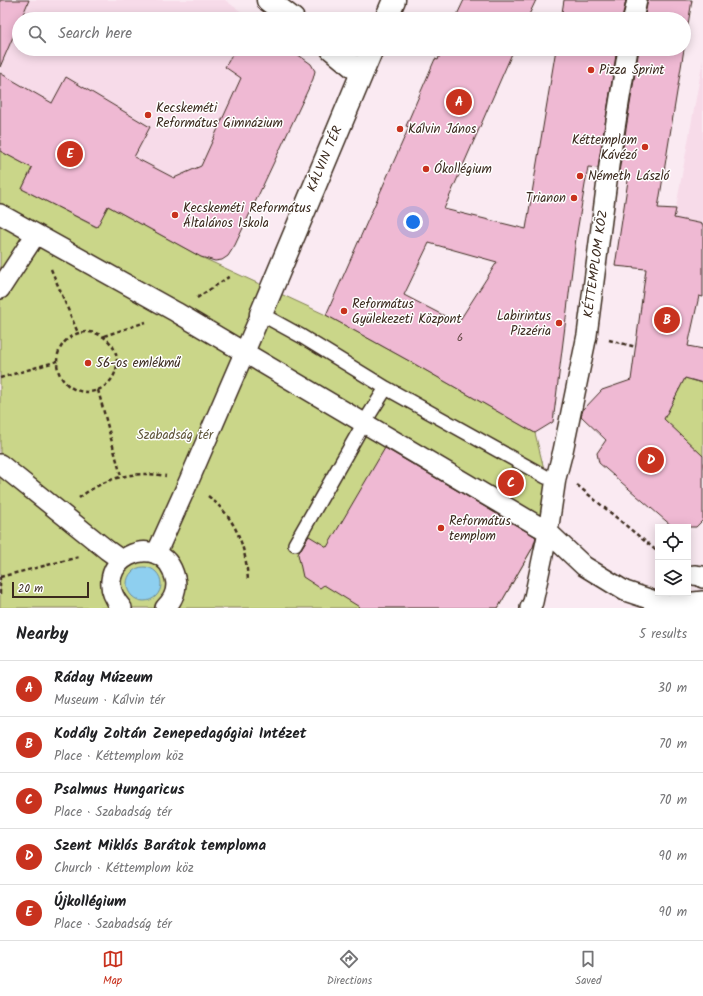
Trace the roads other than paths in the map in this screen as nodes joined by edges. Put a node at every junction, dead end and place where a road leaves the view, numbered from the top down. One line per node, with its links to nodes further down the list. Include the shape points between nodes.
1 (268, 0): 4 (street)
2 (394, 0): 5 (street)
3 (637, 0): 6 (street)
4 (284, 12)
5 (389, 12)
6 (635, 12)
7 (341, 56): 10 (street)
8 (369, 56): 10 (street, KÁLVIN TÉR)
9 (627, 56): 19 (street, KÉTTEMPLOM KÖZ, via 610,158 587,335)
10 (362, 73): 14 (street, KÁLVIN TÉR)
11 (0, 214): 12 (street)
12 (36, 234): 13 (street); 15 (street)
13 (0, 289)
14 (261, 314): 15 (street); 16 (lane)
15 (245, 352): 17 (street); 22 (street)
16 (386, 388): 17 (lane); 19 (lane)
17 (364, 423): 20 (street); 21 (lane)
18 (0, 464): 23 (street)
19 (557, 478): 20 (street, KÉTTEMPLOM KÖZ)
20 (544, 530): 24 (street, via 584,566 625,592 666,605); 27 (street, KÉTTEMPLOM KÖZ)
21 (295, 544)
22 (156, 554): 23 (street, via 138,552); 25 (street, via 164,558 174,573 175,590)
23 (114, 555): 26 (street, via 112,590)
24 (703, 601)
25 (170, 606)
26 (122, 608)
27 (530, 608)

